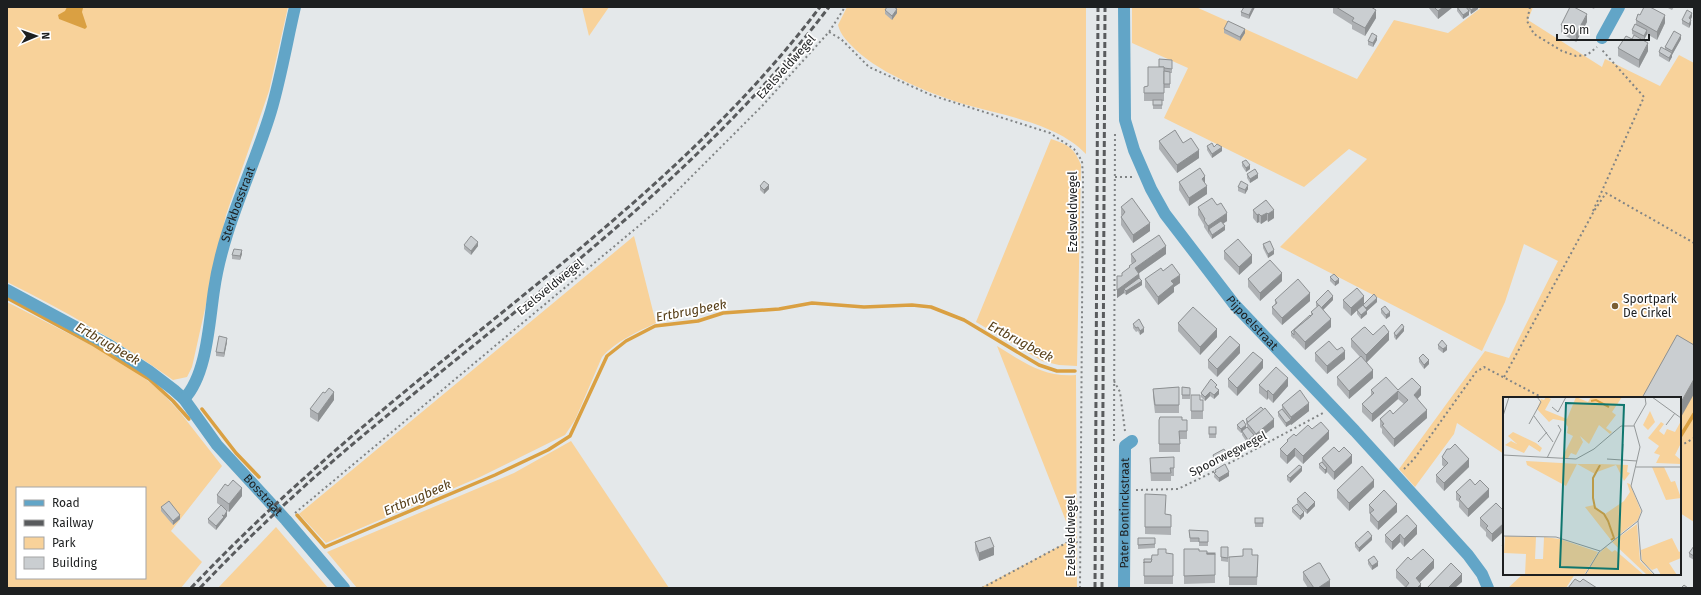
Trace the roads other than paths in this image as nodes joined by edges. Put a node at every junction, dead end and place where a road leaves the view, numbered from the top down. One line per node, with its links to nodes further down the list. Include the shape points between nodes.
1 (295, 7): 6 (street, Sterkbosstraat, via 271,110 230,223 215,281 206,342 197,380)
2 (1124, 7): 10 (street, Pijpoelstraat, via 1125,120 1134,150 1165,214 1234,304 1468,556 1482,574)
3 (1620, 7): 4 (street)
4 (1600, 42)
5 (7, 290): 6 (street, Bosstraat, via 108,345 149,371)
6 (184, 400): 8 (street, Bosstraat, via 217,445)
7 (1130, 442): 9 (street, Pater Bontinckstraat, via 1125,446)
8 (344, 588)
9 (1124, 588)
10 (1488, 588)

